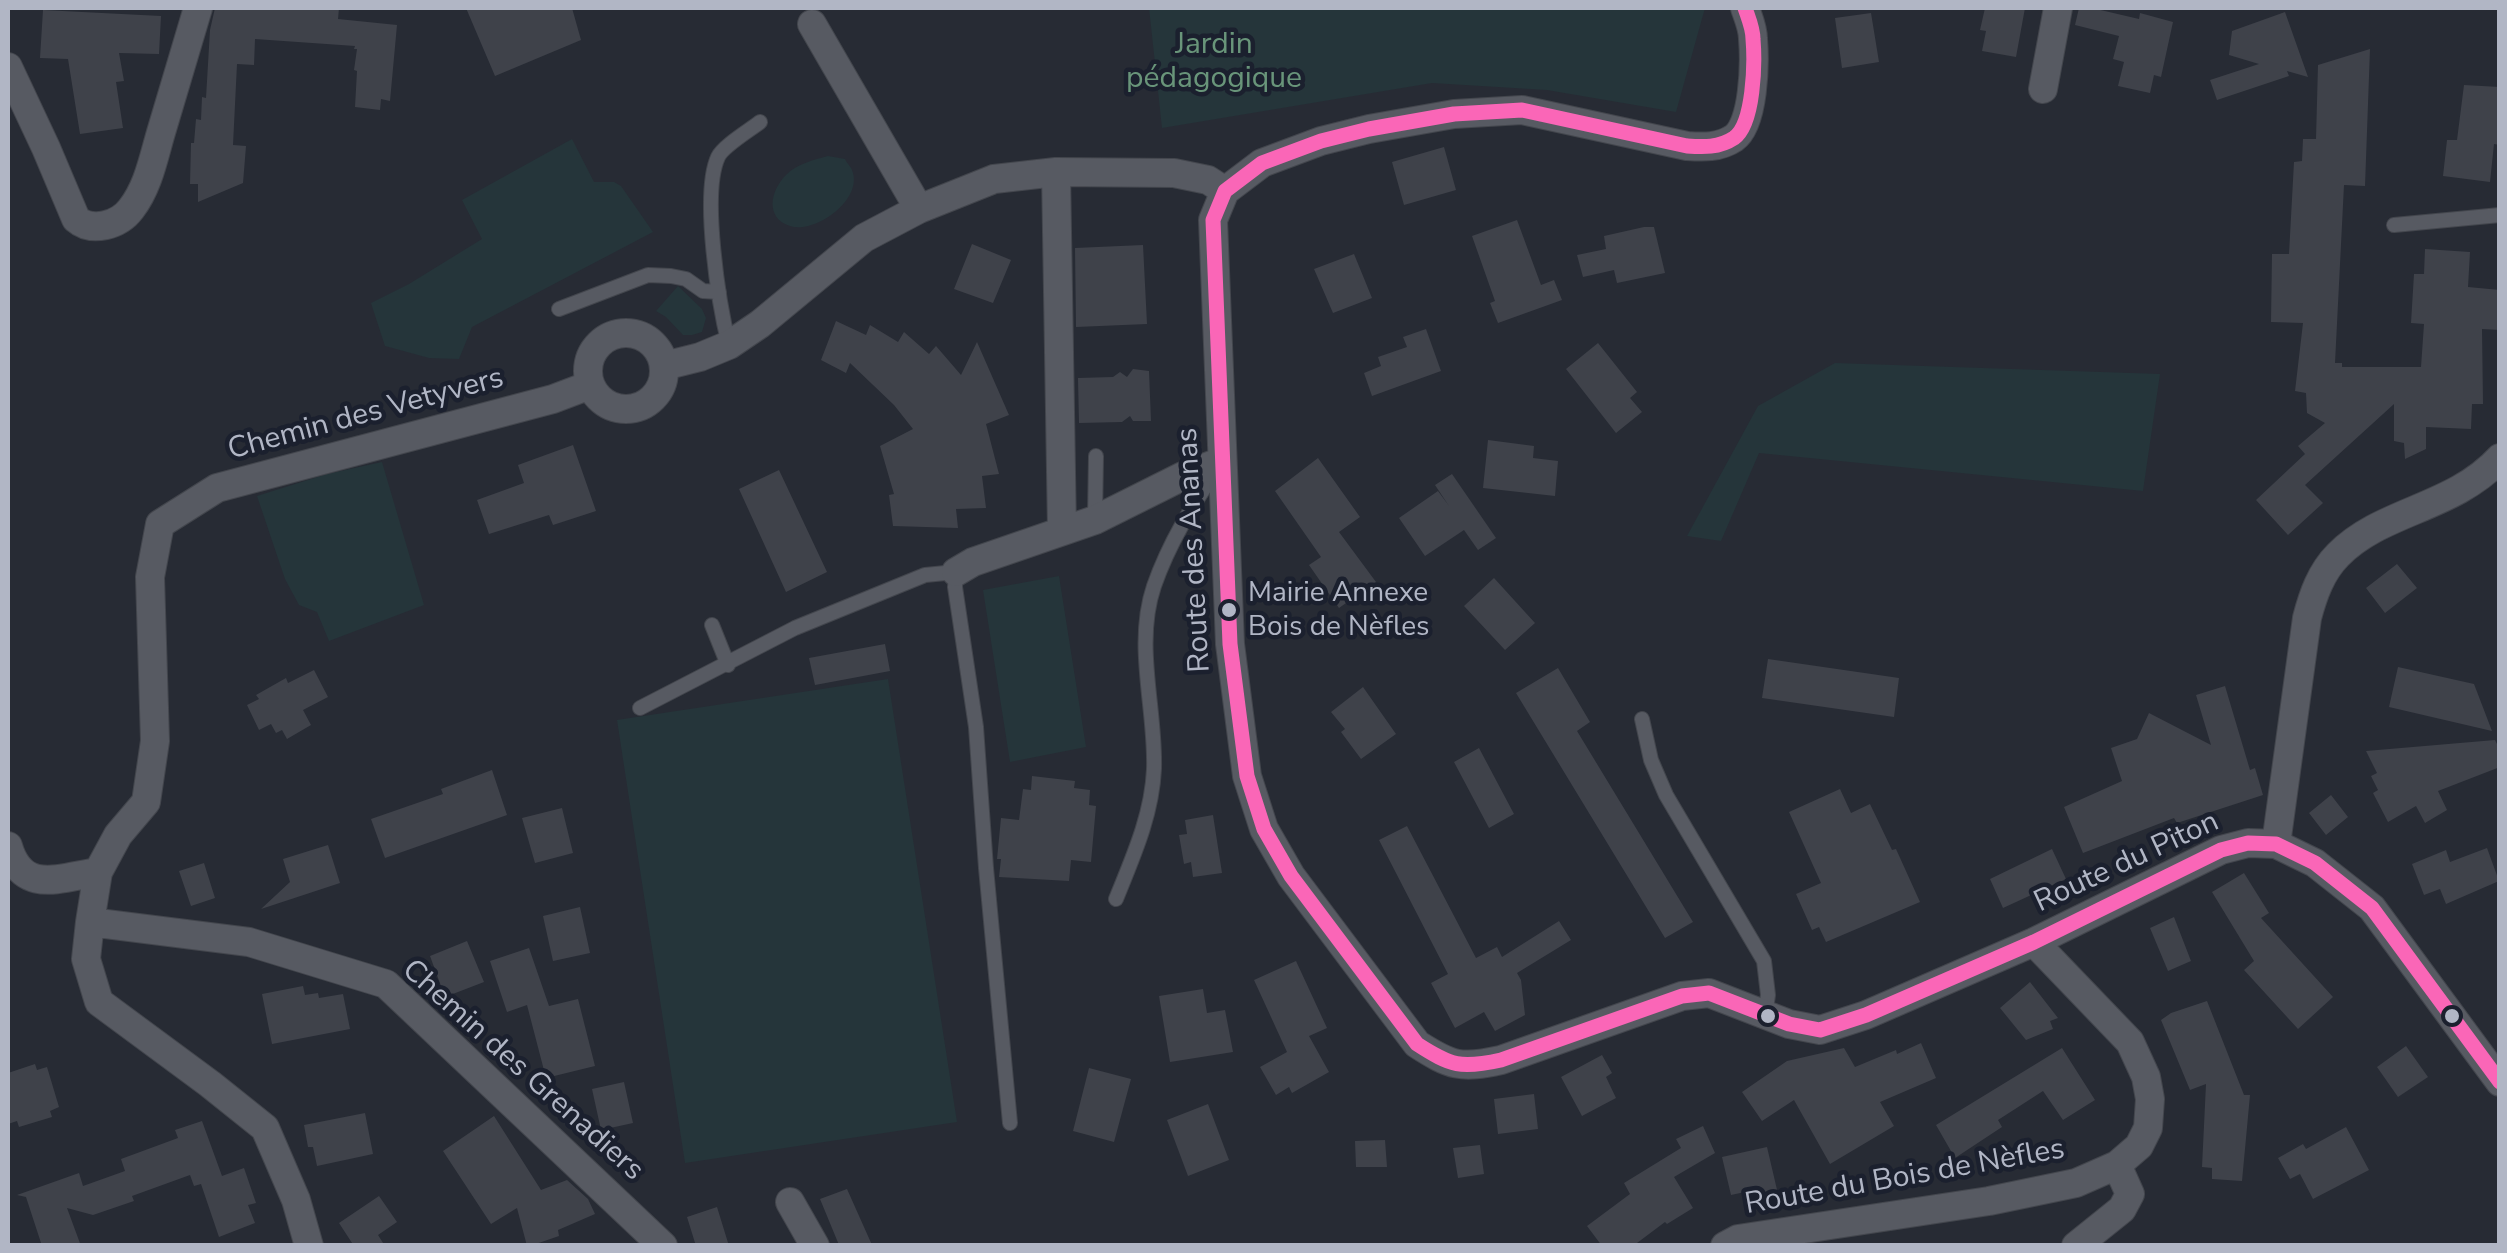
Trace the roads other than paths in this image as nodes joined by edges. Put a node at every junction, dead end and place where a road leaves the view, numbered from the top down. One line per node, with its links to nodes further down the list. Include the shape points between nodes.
1 (198, 8): 7 (street, via 148,178 120,220 94,227 76,219 46,148)
2 (1745, 8): 10 (street, via 1754,36 1747,124 1714,147 1522,110 1454,114 1321,141 1262,164)
3 (2058, 8): 6 (street)
4 (812, 24): 11 (street)
5 (8, 68): 7 (street)
6 (2043, 89)
7 (14, 102)
8 (760, 122): 14 (lane, via 719,154 710,193)
9 (1056, 172): 10 (street, via 1174,173); 11 (street, via 994,179); 23 (street)
10 (1225, 191): 21 (street, Route des Ananas, via 1213,220)
11 (919, 209): 16 (street, via 864,238)
12 (2500, 215): 13 (lane)
13 (2394, 225)
14 (719, 292): 15 (lane, via 648,275); 16 (lane)
15 (559, 308)
16 (729, 345): 17 (street)
17 (664, 366): 18 (street, via 658,393 636,408 608,405); 18 (street, via 644,337 620,332 596,346)
18 (590, 385): 31 (street, Chemin des Vetyvers, via 217,488 160,524 150,577 154,741 146,802)
19 (1096, 456): 22 (lane)
20 (2500, 458): 29 (street, via 2464,488 2358,540 2337,555 2315,589)
21 (1222, 461): 22 (street); 32 (lane, via 1186,515 1153,588 1146,650 1154,769 1146,824); 35 (street, Route des Ananas, via 1230,644 1252,794 1290,876 1417,1044 1443,1061 1472,1067 1682,996 1709,993)
22 (1095, 520): 23 (street)
23 (1062, 531): 24 (street)
24 (956, 572): 26 (lane, via 891,588); 37 (lane)
25 (712, 626): 26 (lane)
26 (728, 665): 27 (lane)
27 (640, 708)
28 (1642, 719): 35 (lane, via 1666,795 1764,961)
29 (2276, 844): 34 (street, Route du Piton, via 2220,850); 36 (street, via 2315,863 2372,908)
30 (8, 846): 31 (street, via 16,866 32,879)
31 (98, 872): 33 (street)
32 (1116, 899)
33 (90, 922): 40 (street, via 86,960 99,1002 265,1128); 41 (street, Chemin des Grenadiers, via 249,942 386,984)
34 (2034, 942): 35 (street, Route des Ananas, via 1820,1030); 38 (street, Route du Bois de Nèfles, via 2130,1042 2146,1076 2148,1128)
35 (1765, 1015)
36 (2500, 1082)
37 (1010, 1122)
38 (2117, 1165): 43 (street, Route du Bois de Nèfles, via 2076,1184); 44 (street, via 2130,1194 2122,1209)
39 (790, 1202): 42 (street)
40 (309, 1246)
41 (664, 1246)
42 (815, 1246)
43 (1725, 1246)
44 (2076, 1246)

